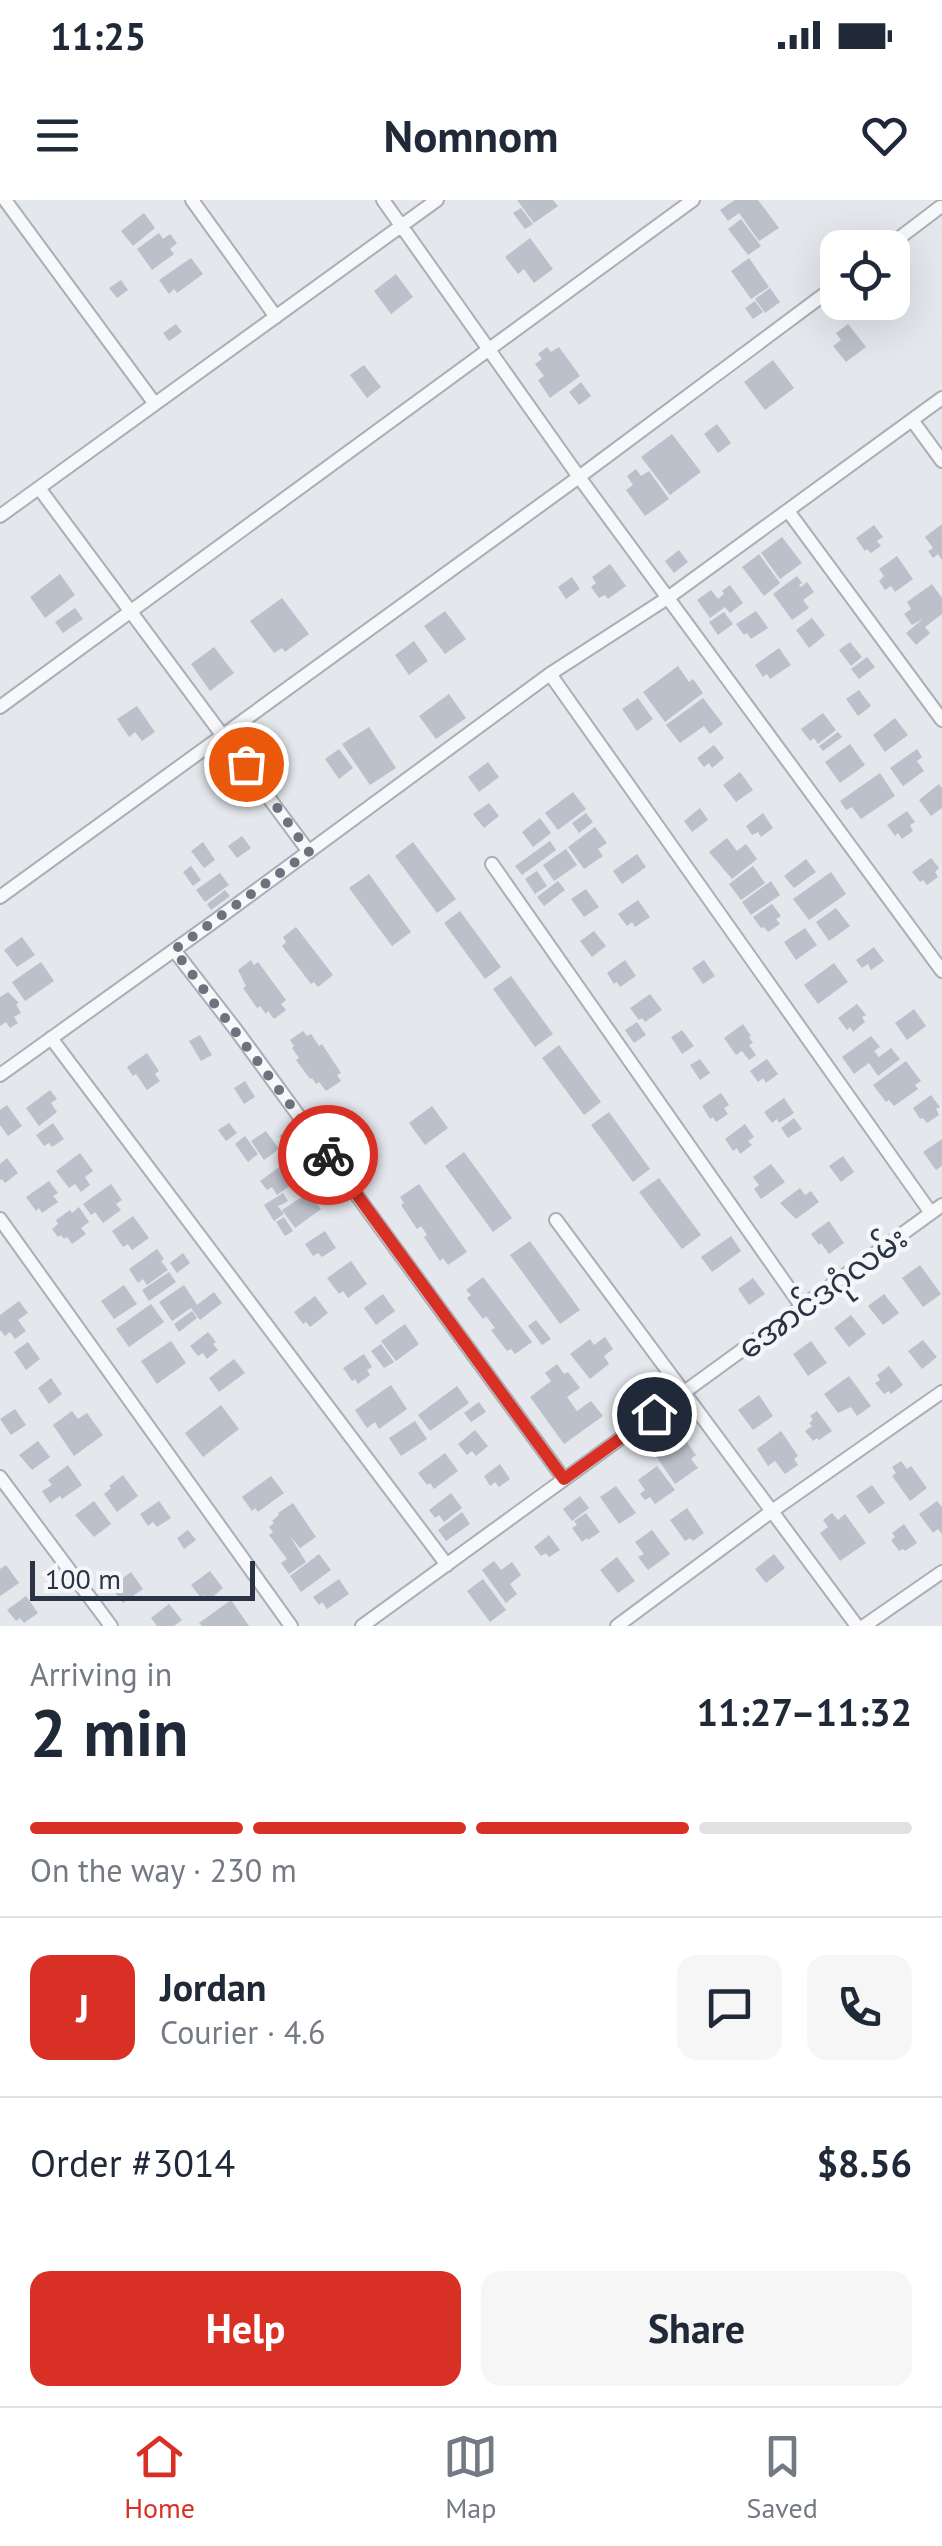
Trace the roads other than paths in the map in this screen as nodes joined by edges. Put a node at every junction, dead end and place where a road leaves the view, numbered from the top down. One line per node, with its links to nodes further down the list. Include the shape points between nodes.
1 (5, 200): 13 (street)
2 (192, 200): 10 (street)
3 (383, 200): 7 (street)
4 (437, 200): 7 (street)
5 (693, 200): 11 (street)
6 (939, 206): 8 (street)
7 (401, 226): 10 (street); 11 (street)
8 (909, 230)
9 (820, 297): 16 (street)
10 (276, 316): 13 (street)
11 (488, 349): 16 (street); 21 (street)
12 (942, 398): 14 (street)
13 (155, 404): 17 (street)
14 (912, 420): 15 (street); 18 (street)
15 (942, 460)
16 (579, 477): 20 (street); 25 (street)
17 (39, 488): 19 (street); 21 (street)
18 (788, 510): 20 (street); 24 (street)
19 (0, 516)
20 (669, 597): 22 (street); 30 (street)
21 (129, 612): 23 (street); 25 (street)
22 (550, 674): 26 (street); 33 (street)
23 (0, 707)
24 (942, 720)
25 (225, 736): 26 (street); 28 (street)
26 (309, 852): 29 (street)
27 (492, 864): 36 (street)
28 (0, 897)
29 (174, 950): 31 (street); 40 (street)
30 (942, 971)
31 (51, 1038): 32 (street); 42 (street)
32 (0, 1075)
33 (937, 1209): 36 (street, အောင်ဒဂုံလမ်း)
34 (0, 1219): 45 (street)
35 (556, 1220): 37 (street)
36 (802, 1307): 37 (street, အောင်ဒဂုံလမ်း)
37 (684, 1392): 40 (street, အောင်ဒဂုံလမ်း); 41 (street)
38 (942, 1392): 41 (street)
39 (0, 1477): 44 (street)
40 (564, 1479): 42 (street, အောင်ဒဂုံလမ်း)
41 (772, 1512): 47 (street); 48 (street)
42 (447, 1564): 46 (street, အောင်ဒဂုံလမ်း)
43 (942, 1572): 48 (street)
44 (111, 1626)
45 (291, 1626)
46 (362, 1626)
47 (617, 1626)
48 (861, 1626)

